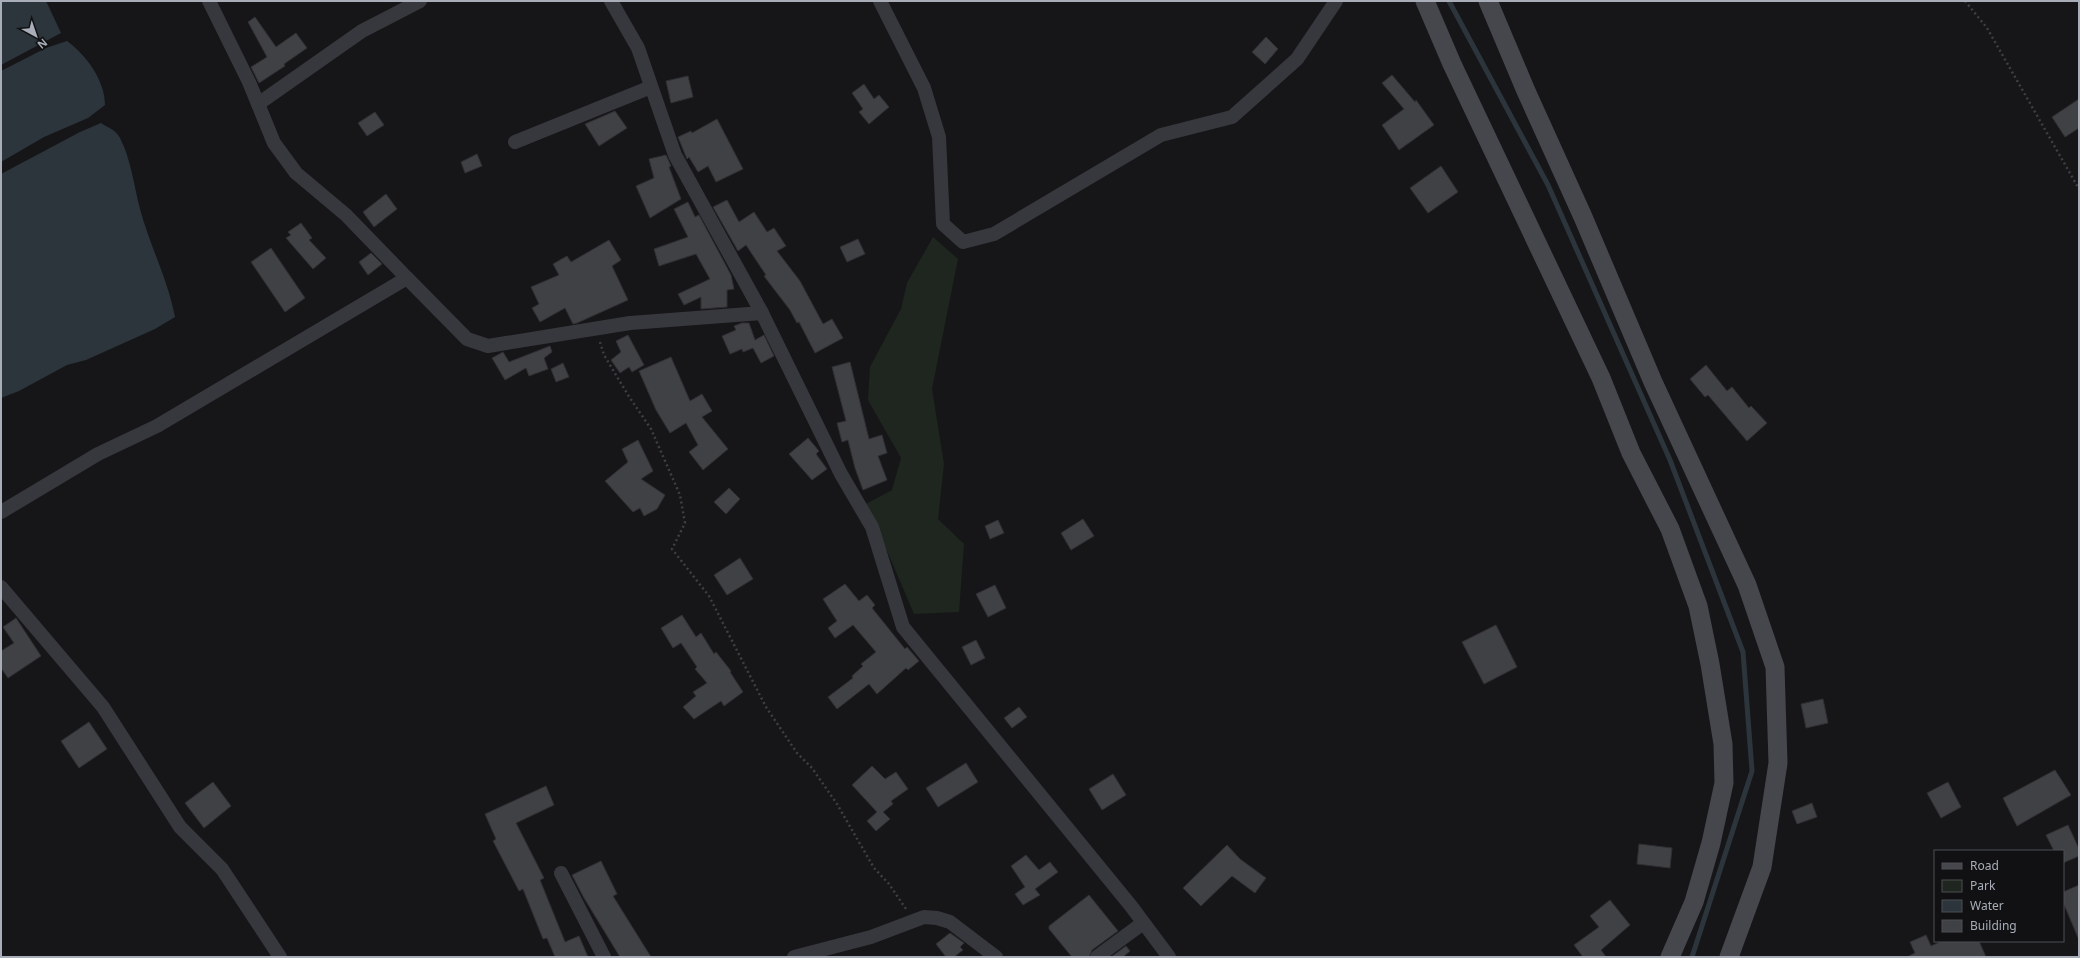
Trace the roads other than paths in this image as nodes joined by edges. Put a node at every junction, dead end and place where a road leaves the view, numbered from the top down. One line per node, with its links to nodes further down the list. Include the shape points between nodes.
1 (209, 1): 9 (street)
2 (420, 1): 9 (street, via 362,31)
3 (610, 1): 8 (street, via 638,48)
4 (880, 1): 5 (street, via 924,88 939,137 942,224 963,242 994,234 1161,135 1232,117 1297,59)
5 (1336, 1)
6 (1425, 1): 23 (main road, via 1601,378 1631,453 1670,530 1698,606 1723,744 1724,783 1711,843 1694,902)
7 (1488, 1): 24 (main road, via 1652,382 1747,585 1775,667 1778,763 1762,867)
8 (651, 87): 10 (street); 12 (street, via 675,155)
9 (258, 104): 11 (street, via 274,143 296,173 346,215)
10 (515, 142)
11 (407, 278): 12 (street, via 467,339 488,346 630,323); 13 (street, via 157,426 98,454)
12 (762, 313): 16 (street, via 841,474 872,527 903,627)
13 (1, 512)
14 (1, 587): 17 (street, via 103,706 180,827 222,869)
15 (560, 874): 18 (street)
16 (1143, 923): 21 (street); 22 (street)
17 (280, 957)
18 (604, 957)
19 (794, 957): 20 (street, via 871,937 924,917 950,922)
20 (996, 957)
21 (1097, 957)
22 (1169, 957)
23 (1670, 957)
24 (1730, 957)

